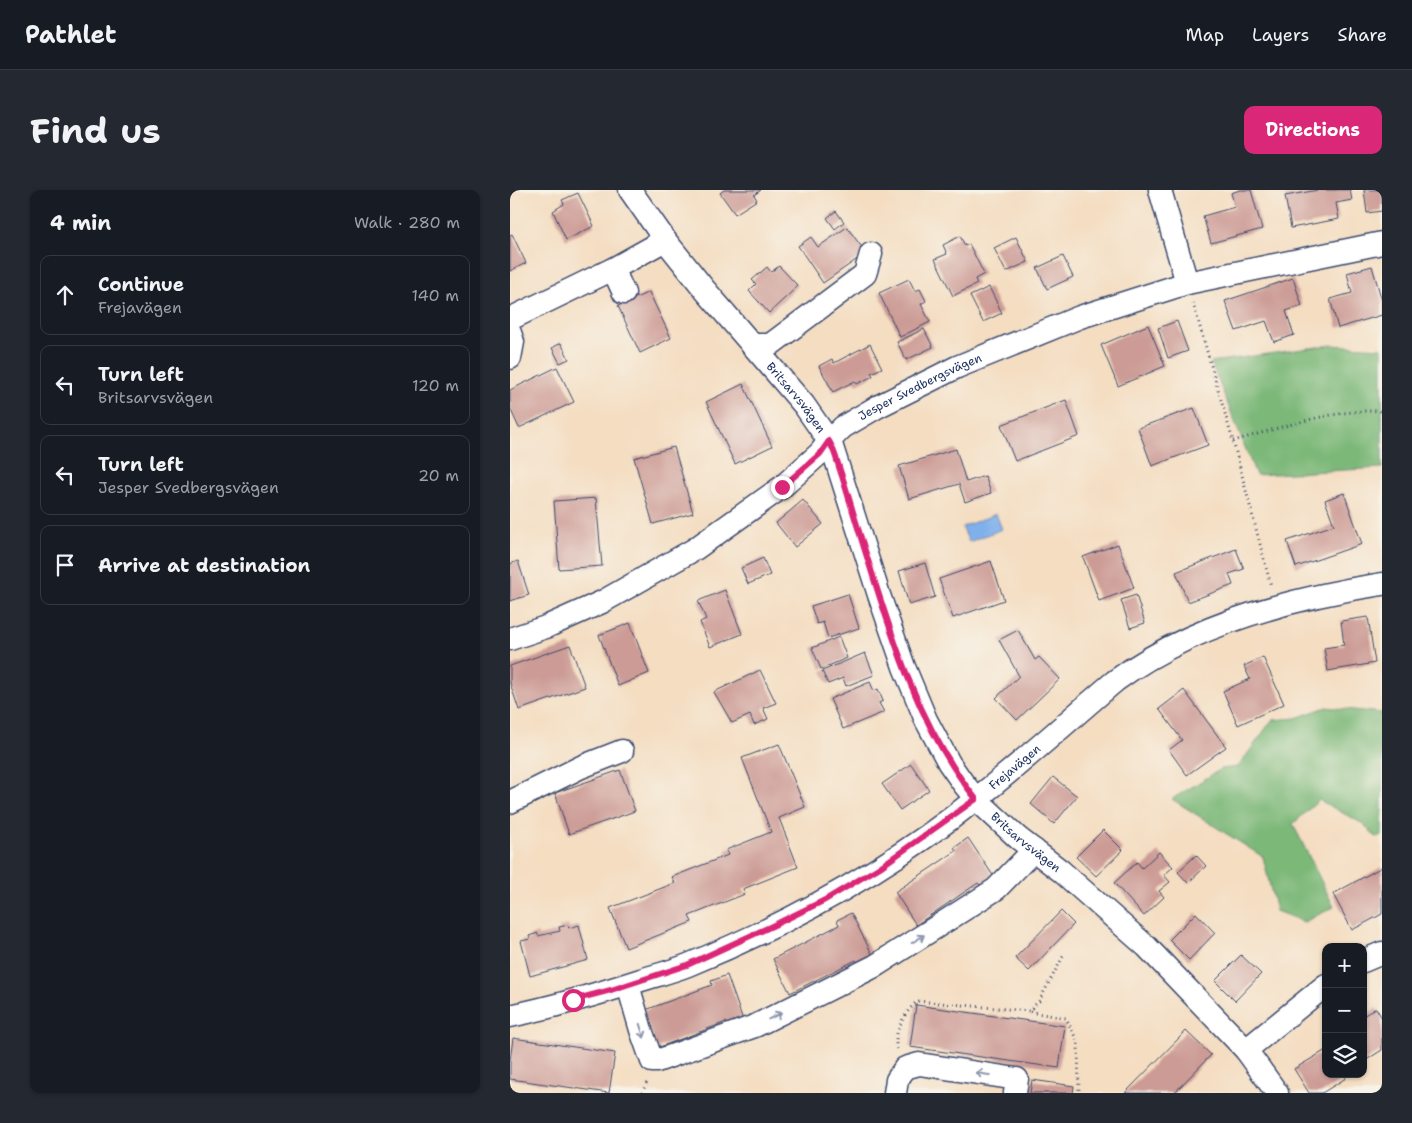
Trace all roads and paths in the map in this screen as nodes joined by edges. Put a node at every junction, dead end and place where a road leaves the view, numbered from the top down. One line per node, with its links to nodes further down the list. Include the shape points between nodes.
1 (630, 190): 3 (street, Britsarvsvägen)
2 (1160, 190): 7 (street)
3 (666, 240): 6 (street); 11 (street, Britsarvsvägen)
4 (1382, 243): 7 (street, Jesper Svedbergsvägen)
5 (871, 254): 11 (street, via 865,274 770,345)
6 (613, 268): 8 (street); 9 (street)
7 (1187, 283): 14 (street, Jesper Svedbergsvägen, via 1080,317 957,367 843,427); 15 (path)
8 (624, 293)
9 (510, 319)
10 (510, 333): 12 (street, via 513,342)
11 (752, 345): 14 (street, Britsarvsvägen, via 804,405)
12 (510, 358)
13 (1382, 411): 15 (path, via 1330,414)
14 (829, 441): 18 (street, Jesper Svedbergsvägen, via 820,454 782,487 695,549 602,602); 20 (street, Britsarvsvägen, via 904,667 926,720 949,763)
15 (1232, 441): 17 (path)
16 (1382, 584): 17 (street, Frejavägen)
17 (1277, 608): 20 (street, Frejavägen, via 1235,620 1172,646 1129,670)
18 (510, 640)
19 (622, 752): 21 (street, via 581,767)
20 (976, 799): 22 (street, Britsarvsvägen); 26 (street, Frejavägen, via 880,867 825,900 687,965)
21 (510, 802)
22 (1034, 850): 26 (street, one-way to 22, via 652,1061 657,1061 755,1026 876,966 996,889); 30 (street, Britsarvsvägen, via 1147,947)
23 (1065, 953): 28 (path, via 1039,1002)
24 (1382, 953): 25 (street)
25 (1367, 959)
26 (628, 985): 29 (street, Frejavägen)
27 (1322, 988): 30 (street)
28 (1029, 1012): 31 (path, via 918,1001 911,1006 899,1027 895,1046); 34 (path, via 1066,1018 1078,1043)
29 (510, 1016)
30 (1246, 1050): 35 (street, Britsarvsvägen)
31 (905, 1068): 32 (street, via 897,1080); 33 (street, one-way to 31, via 1017,1080 919,1064)
32 (895, 1093)
33 (1015, 1093)
34 (1079, 1093)
35 (1277, 1093)

